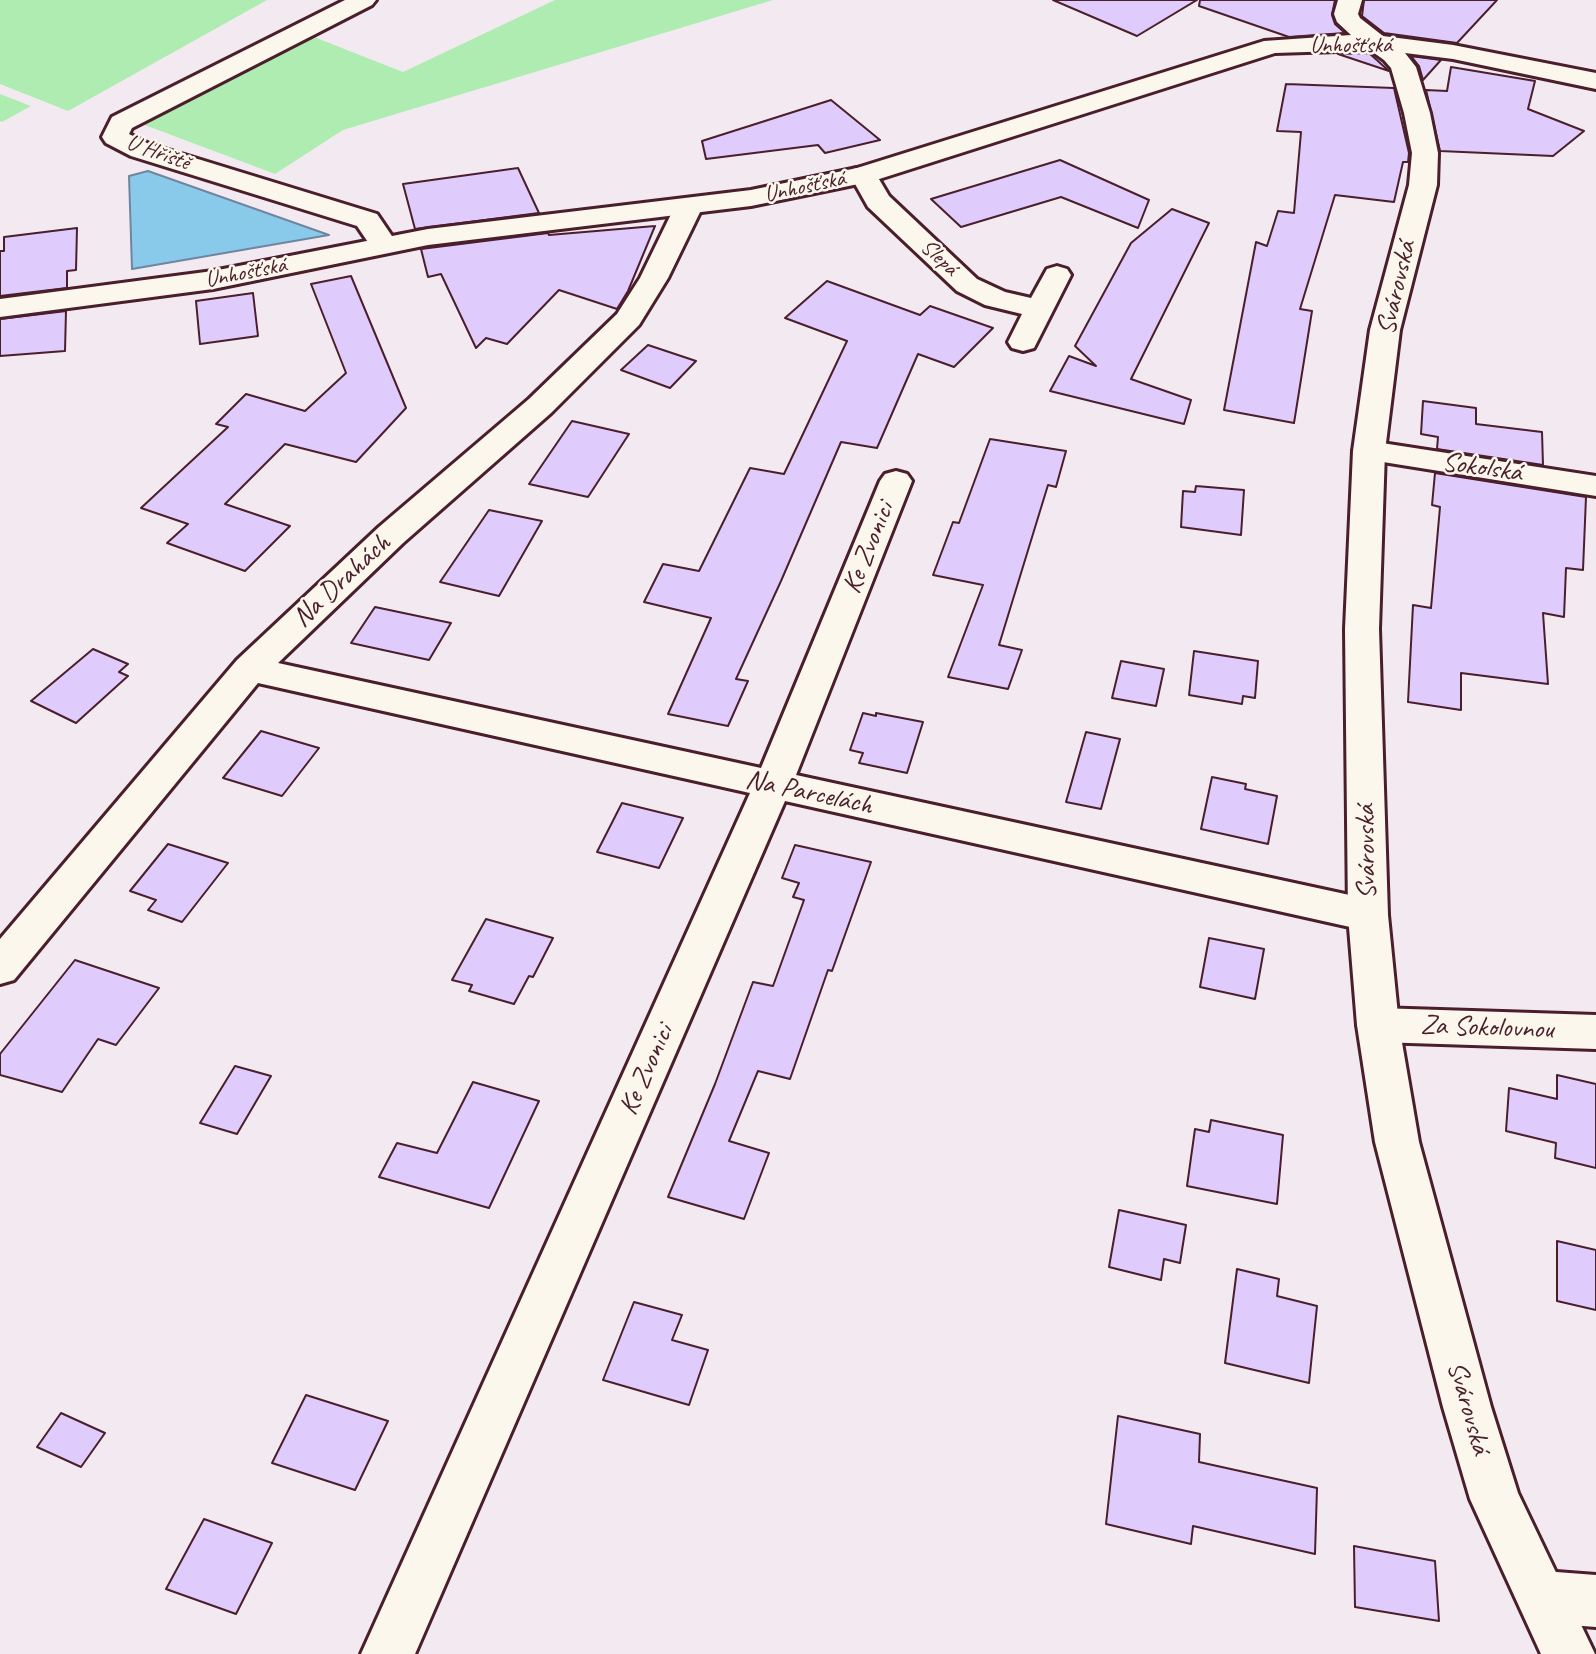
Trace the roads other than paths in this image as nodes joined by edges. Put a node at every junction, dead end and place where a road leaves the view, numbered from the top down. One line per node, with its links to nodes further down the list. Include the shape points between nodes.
1 (364, 0): 7 (street, U Hřiště, via 121,123 115,137 140,150 367,220)
2 (1350, 0): 3 (street, Svárovská, via 1349,22)
3 (1373, 42): 4 (street, Unhošťská, via 1453,52); 5 (street, Unhošťská, via 1273,46); 12 (street, Svárovská, via 1403,66 1425,153 1423,185 1385,330)
4 (1596, 81)
5 (863, 175): 6 (street, Unhošťská); 10 (street, Slepá, via 878,201 967,285 995,299)
6 (689, 206): 7 (street, Unhošťská, via 489,228); 15 (street, Na Drahách, via 629,319 540,406 391,535)
7 (384, 245): 9 (street, Unhošťská, via 213,280)
8 (1057, 275): 10 (street)
9 (0, 309)
10 (1038, 309): 11 (street)
11 (1023, 342)
12 (1369, 451): 14 (street, Sokolská); 17 (street, Svárovská, via 1362,629)
13 (896, 481): 16 (street, Ke Zvonici)
14 (1596, 486)
15 (250, 668): 16 (street, Na Parcelách); 18 (street, Na Drahách)
16 (773, 785): 17 (street, Na Parcelách); 23 (street, Ke Zvonici)
17 (1368, 915): 19 (street, Svárovská)
18 (0, 968)
19 (1378, 1025): 20 (street, Za Sokolovnou); 21 (street, Svárovská, via 1398,1142 1467,1407 1495,1499)
20 (1596, 1032)
21 (1543, 1597): 22 (street); 24 (street, Svárovská)
22 (1596, 1601)
23 (388, 1654)
24 (1569, 1654)

